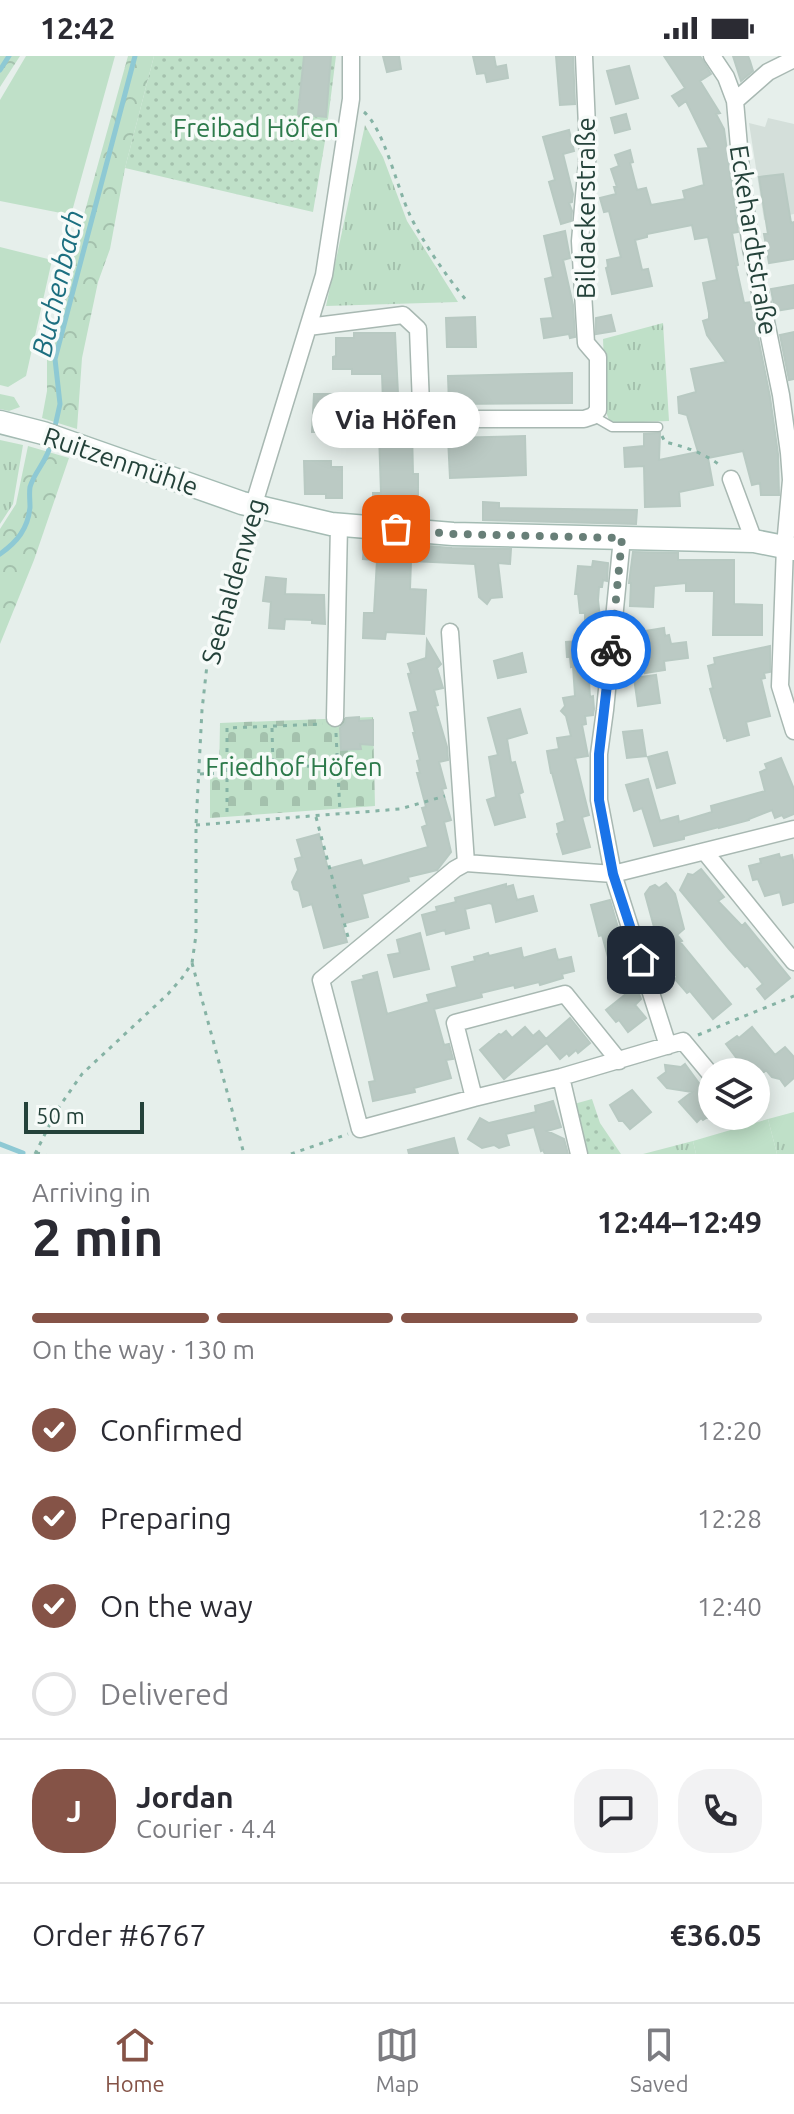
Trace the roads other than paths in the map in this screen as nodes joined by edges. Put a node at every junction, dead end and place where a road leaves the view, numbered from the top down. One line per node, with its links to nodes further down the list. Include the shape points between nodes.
1 (351, 56): 6 (street, Seehaldenweg, via 351,99 330,247)
2 (584, 56): 7 (street, Bildackerstraße, via 588,151 580,241 586,343 598,357 598,410)
3 (712, 56): 5 (street)
4 (794, 59): 5 (street, via 768,72)
5 (735, 101): 15 (street, Eckehardtstraße, via 751,248 789,453)
6 (308, 327): 7 (street, via 403,315 418,329 421,405 436,419); 11 (street, Seehaldenweg)
7 (593, 416): 9 (lane, via 612,427)
8 (0, 422): 11 (street, Ruitzenmühle)
9 (658, 427)
10 (731, 479): 14 (street)
11 (247, 505): 12 (street, Ruitzenmühle)
12 (339, 525): 13 (street, Ruitzenmühle); 17 (street)
13 (622, 538): 14 (street, Ruitzenmühle); 22 (street, via 598,776)
14 (754, 541): 15 (street, Ruitzenmühle)
15 (790, 548): 18 (street, Eckehardtstraße, via 780,686)
16 (450, 632): 21 (street)
17 (335, 718)
18 (794, 731)
19 (794, 829): 20 (street)
20 (705, 852): 22 (street); 23 (street)
21 (466, 863): 22 (street); 28 (street, via 321,980 360,1129)
22 (613, 874): 24 (street)
23 (794, 962)
24 (676, 1043): 25 (street); 26 (street)
25 (619, 1061): 27 (street); 28 (street, via 565,994 455,1023)
26 (698, 1063)
27 (561, 1077): 28 (street); 29 (street)
28 (474, 1098)
29 (579, 1154)

